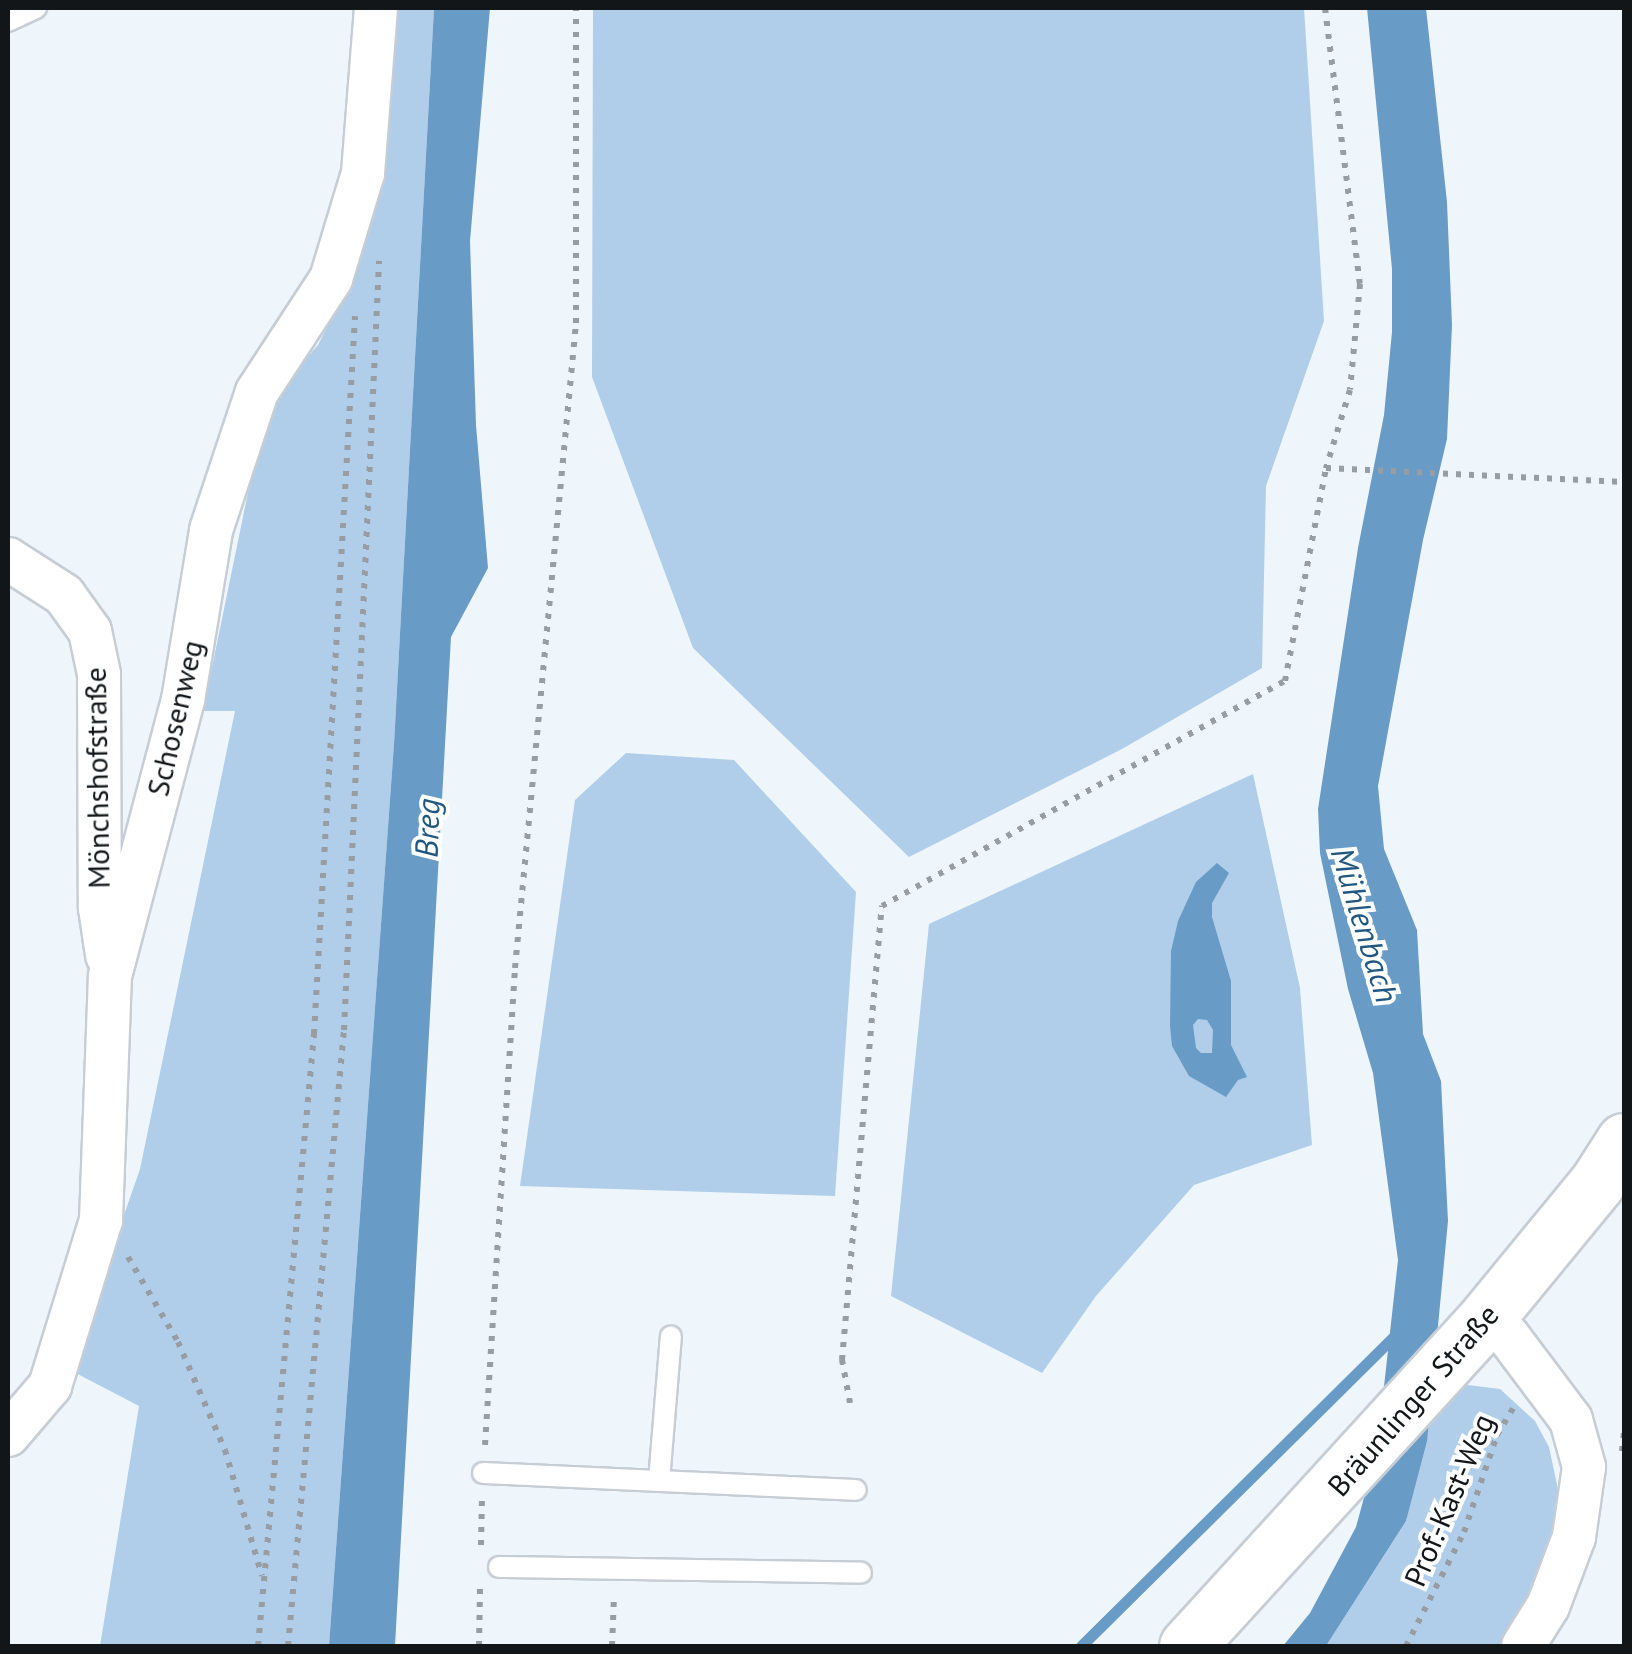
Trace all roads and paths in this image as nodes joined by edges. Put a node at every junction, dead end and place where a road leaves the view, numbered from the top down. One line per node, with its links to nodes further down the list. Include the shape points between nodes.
1 (36, 8): 5 (lane)
2 (376, 8): 11 (street, Schosenweg, via 363,172 331,279 256,392 212,530 183,700)
3 (576, 8): 19 (path, via 576,323 516,968)
4 (1324, 8): 8 (path, via 1360,284 1350,390)
5 (8, 21)
6 (380, 260): 27 (path, via 344,1030)
7 (355, 310): 25 (path, via 314,1034)
8 (1326, 468): 9 (path); 17 (path, via 1285,681 882,906 842,1360)
9 (1624, 482)
10 (8, 560): 11 (street, Mönchshofstraße, via 64,595 90,631 100,674 100,908)
11 (110, 976): 13 (street, Schosenweg)
12 (1624, 1141): 14 (main road, Bräunlinger Straße)
13 (101, 1220): 18 (street, Schosenweg, via 50,1386); 25 (path, via 178,1342 225,1450)
14 (1487, 1316): 16 (street); 29 (main road, Bräunlinger Straße)
15 (671, 1336): 20 (lane)
16 (1536, 1372): 30 (path, Prof.-Kast-Weg, via 1496,1435 1464,1532); 31 (street, via 1572,1420 1584,1468 1574,1536 1548,1606)
17 (850, 1404)
18 (8, 1435)
19 (483, 1473): 20 (lane)
20 (659, 1481): 21 (lane)
21 (856, 1490)
22 (499, 1567): 23 (lane)
23 (615, 1570): 24 (lane); 28 (path)
24 (861, 1573)
25 (264, 1582): 26 (path)
26 (258, 1646)
27 (288, 1646)
28 (612, 1646)
29 (1187, 1646)
30 (1406, 1646)
31 (1523, 1646)

